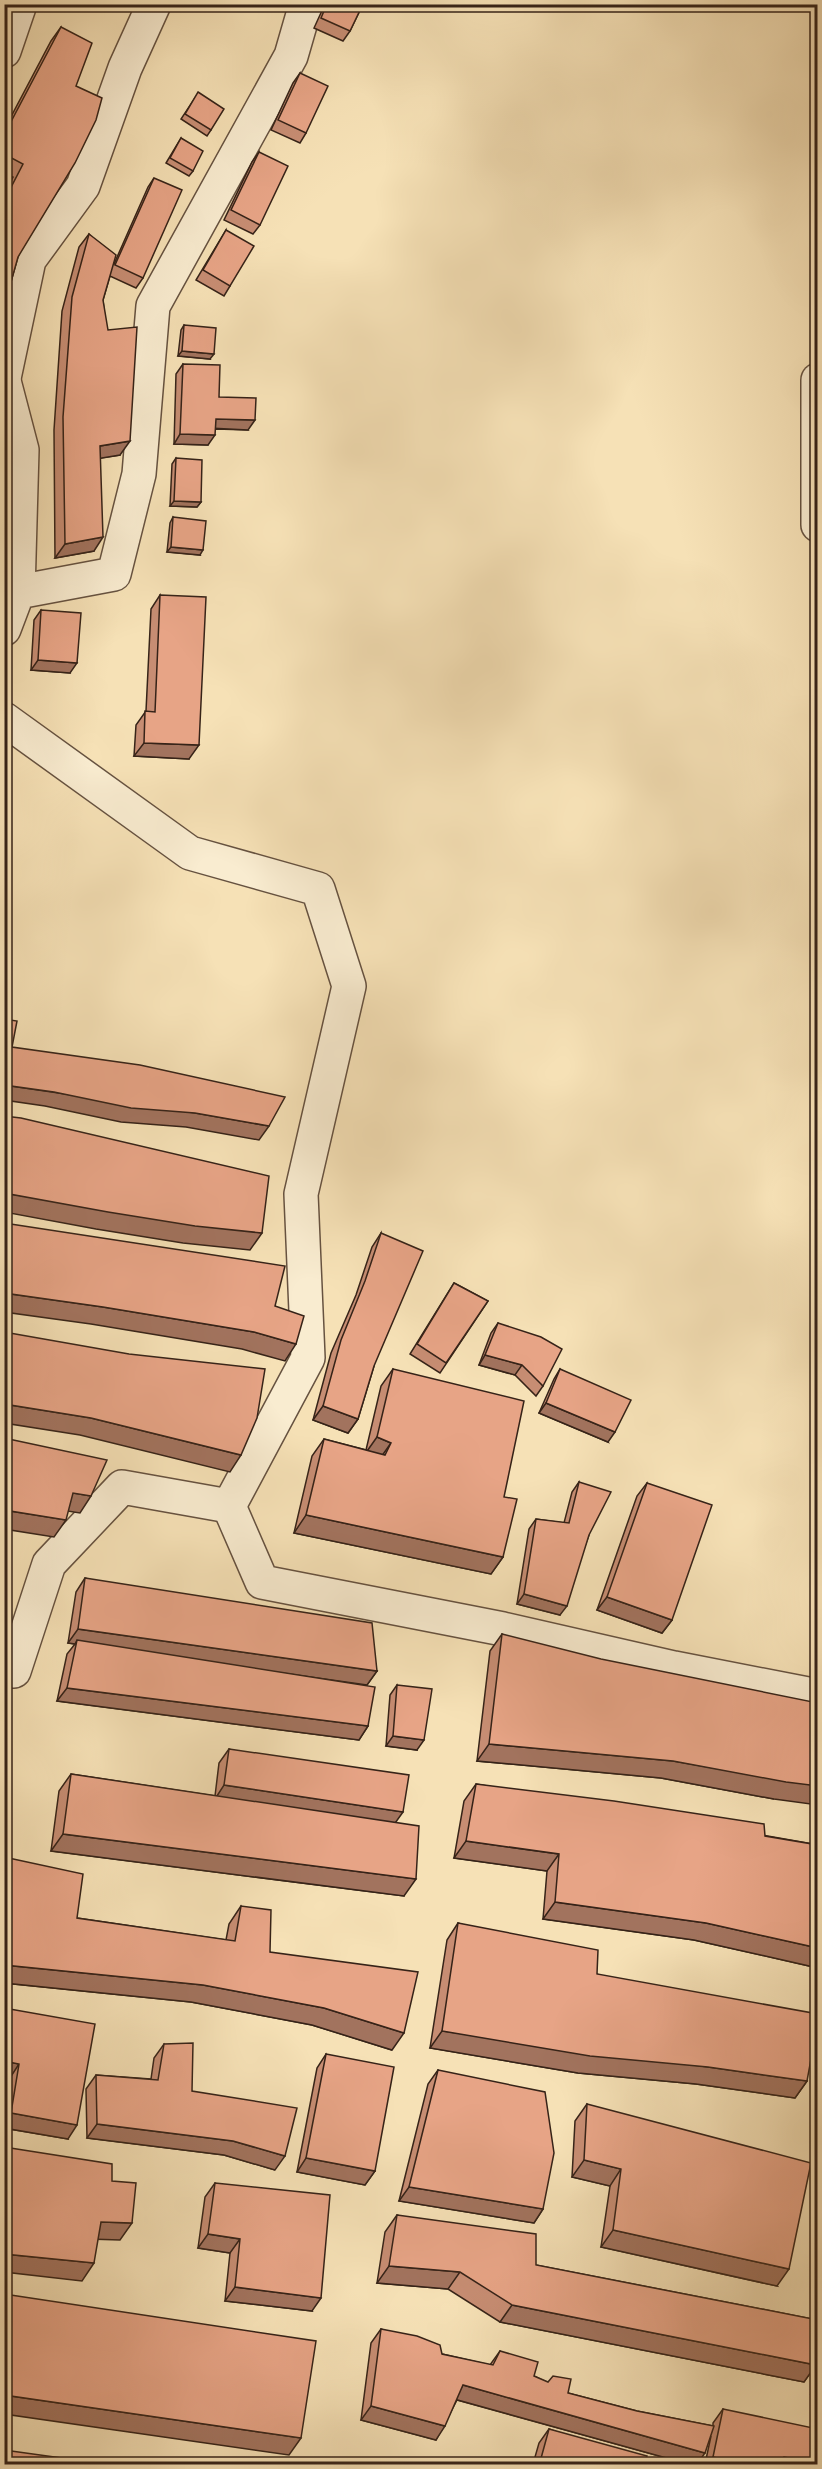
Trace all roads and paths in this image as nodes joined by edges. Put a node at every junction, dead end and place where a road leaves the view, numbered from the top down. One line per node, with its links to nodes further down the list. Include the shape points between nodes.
1 (20, 4): 4 (street)
2 (154, 4): 5 (street, via 125,68 83,186 29,260)
3 (306, 4): 8 (street, via 291,56 153,306 139,474 114,574)
4 (4, 51)
5 (4, 379): 8 (street, via 22,450)
6 (818, 380): 7 (street)
7 (818, 525)
8 (18, 592): 9 (street)
9 (4, 629)
10 (4, 719): 11 (street, via 190,853 318,889 349,986 301,1194 308,1358)
11 (229, 1506): 12 (street, via 122,1487 49,1564 14,1671); 13 (street, via 262,1582)
12 (4, 1671)
13 (818, 1696)

